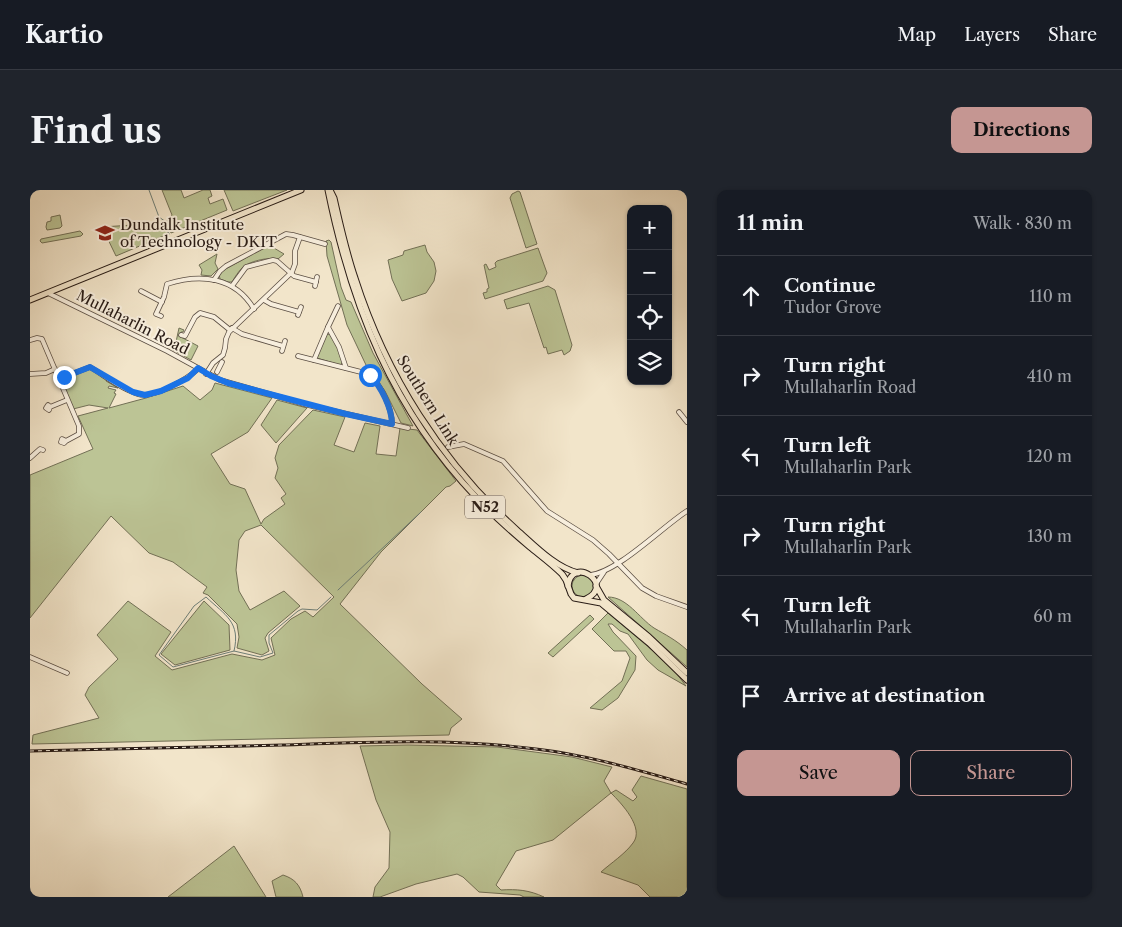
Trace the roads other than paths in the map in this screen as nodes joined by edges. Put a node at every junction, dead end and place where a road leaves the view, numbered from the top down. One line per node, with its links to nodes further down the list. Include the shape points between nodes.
1 (301, 190): 9 (main road)
2 (329, 190): 50 (main road, Southern Link / N52, via 369,319 392,368 427,427 464,476 506,520 558,564); 53 (main road, Southern Link / N52, via 349,277 366,326 388,372 428,439 461,481 492,513 562,574)
3 (300, 237): 4 (street); 5 (street); 6 (street, via 283,235 226,266)
4 (325, 244)
5 (291, 274): 7 (street); 8 (street, via 277,261 250,265 243,269); 14 (street)
6 (214, 280): 8 (street); 15 (street, via 198,278 170,283)
7 (316, 281)
8 (232, 286): 19 (street, via 247,297)
9 (62, 287): 11 (main road); 12 (street, Mullaharlin Road)
10 (141, 291): 15 (street)
11 (48, 293): 12 (street); 13 (main road)
12 (61, 299): 31 (street, Mullaharlin Road)
13 (30, 300)
14 (264, 300): 17 (street, via 298,313); 19 (street)
15 (162, 302): 21 (street, via 156,314)
16 (338, 306): 22 (street)
17 (301, 307)
18 (195, 308): 20 (street)
19 (254, 309): 23 (street)
20 (199, 314): 23 (street, via 214,317); 24 (street, via 184,336)
21 (161, 316)
22 (328, 328): 28 (street); 32 (street)
23 (231, 329): 26 (street, via 283,349); 30 (street, via 223,355)
24 (181, 335)
25 (30, 340): 33 (street, via 42,339)
26 (285, 341)
27 (298, 356): 28 (street)
28 (314, 360): 32 (street)
29 (222, 362): 30 (street, via 218,370)
30 (212, 364): 35 (street)
31 (198, 368): 35 (street, Mullaharlin Road); 36 (street, via 188,378 145,395 133,392 90,367)
32 (346, 368): 41 (street, via 372,376 391,413)
33 (55, 369): 34 (street); 36 (street)
34 (30, 374)
35 (206, 374): 41 (street, Mullaharlin Road, via 246,388)
36 (59, 379): 37 (street)
37 (67, 400): 38 (street); 43 (street, via 80,432)
38 (50, 407)
39 (679, 412): 40 (street)
40 (687, 422)
41 (392, 424): 42 (street, Mullaharlin Road)
42 (408, 428)
43 (66, 441)
44 (448, 447): 48 (street, via 464,444 502,462 547,510 593,540)
45 (43, 450): 46 (street, via 40,448)
46 (30, 458)
47 (687, 511): 48 (street)
48 (618, 564): 49 (street); 55 (street, via 642,588)
49 (604, 572): 51 (street); 52 (street)
50 (578, 573): 51 (main road, N52); 53 (main road, via 572,577)
51 (590, 575): 52 (main road)
52 (596, 585): 54 (main road, via 593,595); 58 (main road, via 604,600)
53 (568, 588): 54 (main road, N52, via 574,598)
54 (586, 600): 59 (main road, N52, via 601,603)
55 (687, 607)
56 (30, 657): 57 (street)
57 (67, 673)
58 (687, 673)
59 (687, 680)

